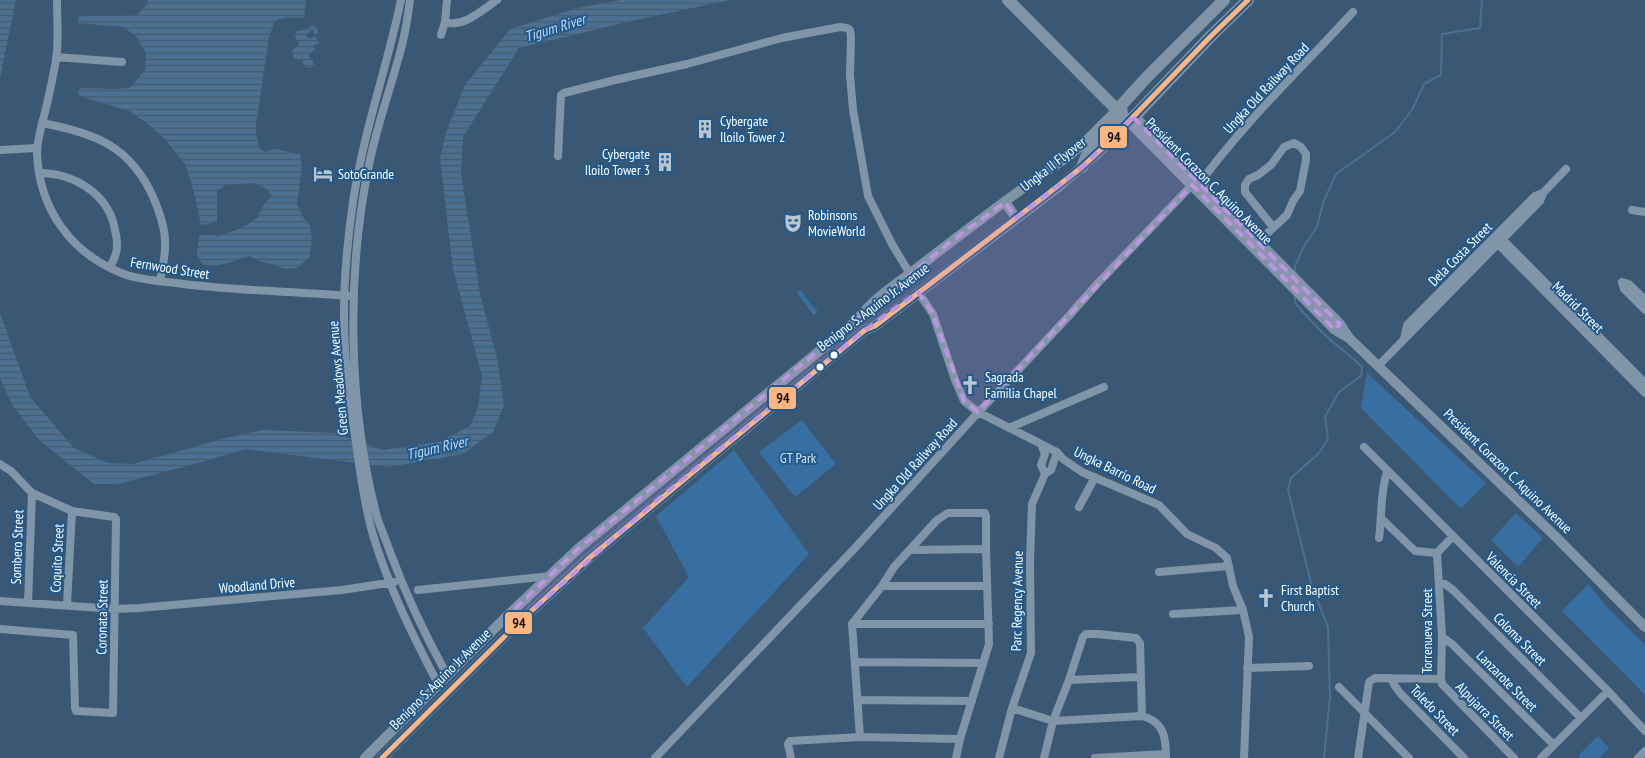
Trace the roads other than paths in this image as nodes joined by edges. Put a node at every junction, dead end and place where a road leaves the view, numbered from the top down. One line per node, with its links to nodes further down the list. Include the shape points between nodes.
1 (57, 0): 17 (street, Fernwood Street)
2 (401, 0): 40 (street, Green Meadows Avenue, via 353,201)
3 (410, 0): 41 (street, Green Meadows Avenue, via 403,42 369,164 357,239)
4 (447, 0): 13 (street)
5 (497, 0): 13 (street, via 473,17 458,23)
6 (1008, 0): 19 (highway, President Corazon C. Aquino Avenue)
7 (1020, 0): 19 (highway, President Corazon C. Aquino Avenue)
8 (1224, 0): 15 (highway)
9 (1229, 0): 44 (main road, Ungka II Flyover, via 1075,156 972,232)
10 (1241, 0): 44 (main road, Ungka II Flyover, via 1081,162)
11 (1248, 0): 16 (highway, Benigno S. Aquino Jr. Avenue)
12 (1354, 12): 27 (street, Ungka Old Railway Road)
13 (445, 22): 14 (street)
14 (441, 35)
15 (1182, 42): 16 (highway); 19 (highway, via 1164,60 1158,77)
16 (1194, 54): 19 (highway, Benigno S. Aquino Jr. Avenue)
17 (56, 57): 18 (street); 20 (street, Fernwood Street)
18 (122, 62)
19 (1125, 113): 24 (highway, via 1092,146); 27 (main road, President Corazon C. Aquino Avenue); 28 (main road, Benigno S. Aquino Jr. Avenue)
20 (42, 123): 21 (street, Fernwood Street); 38 (street, via 99,138 135,166 150,191 164,230 166,248)
21 (37, 148): 22 (street); 26 (street, Fernwood Street)
22 (0, 150)
23 (558, 156): 36 (street, via 561,95 782,38 847,28 850,30 853,110 868,196)
24 (1082, 167): 31 (main road, Benigno S. Aquino Jr. Avenue)
25 (1566, 169): 33 (street, Dela Costa Street, via 1543,193 1535,196)
26 (39, 174): 35 (street, Fernwood Street, via 45,198 69,237); 35 (street, via 67,176 80,182 101,200 109,211 117,238)
27 (1196, 184): 34 (main road, President Corazon C. Aquino Avenue); 37 (main road, President Corazon C. Aquino Avenue); 53 (street, Ungka Old Railway Road, via 1109,271)
28 (1005, 202): 31 (main road); 36 (main road, Benigno S. Aquino Jr. Avenue)
29 (1632, 210): 30 (street)
30 (1645, 212)
31 (1016, 218): 39 (main road, Benigno S. Aquino Jr. Avenue)
32 (1273, 227): 32 (street, via 1287,215 1300,191 1306,154 1294,144 1284,148 1271,165 1245,185 1245,192); 34 (street)
33 (1498, 240): 46 (street, Dela Costa Street, via 1407,325 1404,339); 48 (street, Madrid Street); 51 (street, Madrid Street)
34 (1259, 242): 37 (main road, President Corazon C. Aquino Avenue)
35 (110, 268): 38 (street, Fernwood Street, via 135,278)
36 (910, 274): 44 (main road, Benigno S. Aquino Jr. Avenue, via 864,311)
37 (1287, 276): 45 (main road, President Corazon C. Aquino Avenue, via 1300,294); 45 (main road, President Corazon C. Aquino Avenue, via 1299,283)
38 (160, 281): 40 (street, Fernwood Street)
39 (918, 292): 44 (main road, Benigno S. Aquino Jr. Avenue, via 876,326); 53 (street, Ungka Barrio Road, via 933,314 964,401)
40 (345, 295): 41 (street, Fernwood Street); 47 (street, Green Meadows Avenue, via 345,348)
41 (354, 296): 47 (street, Green Meadows Avenue)
42 (1645, 300): 43 (street, via 1629,284 1622,282 1624,289)
43 (1645, 310)
44 (865, 321): 50 (main road, Benigno S. Aquino Jr. Avenue); 52 (main road, Benigno S. Aquino Jr. Avenue)
45 (1338, 327): 46 (main road, President Corazon C. Aquino Avenue)
46 (1378, 366): 91 (main road, President Corazon C. Aquino Avenue)
47 (352, 383): 62 (street, Green Meadows Avenue)
48 (1645, 383)
49 (1104, 387): 54 (street)
50 (769, 392): 52 (main road); 74 (main road, Benigno S. Aquino Jr. Avenue, via 592,536)
51 (1645, 393)
52 (777, 402): 90 (main road, Benigno S. Aquino Jr. Avenue, via 588,558)
53 (978, 412): 54 (street, Ungka Barrio Road); 121 (street, Ungka Old Railway Road, via 855,548)
54 (1009, 428): 55 (street, Ungka Barrio Road)
55 (1041, 444): 57 (street, Ungka Barrio Road); 60 (street, via 1045,454 1041,465)
56 (1364, 447): 59 (street, Valencia Street)
57 (1058, 452): 60 (street, Parc Regency Avenue, via 1051,470); 61 (street, Ungka Barrio Road, via 1069,464)
58 (0, 464): 63 (street)
59 (1387, 472): 66 (street, via 1383,482); 67 (street, Valencia Street)
60 (1045, 474): 108 (street, Parc Regency Avenue, via 1032,504 1031,652)
61 (1095, 477): 64 (street); 72 (street, Ungka Barrio Road, via 1158,505 1187,534 1226,556)
62 (365, 482): 75 (street, Green Meadows Avenue); 77 (street, Green Meadows Avenue, via 373,534)
63 (32, 492): 65 (street); 82 (street, Sombero Street)
64 (1079, 507)
65 (72, 511): 83 (street, Coquito Street); 84 (street, Coronata Street, via 114,516)
66 (1382, 518): 68 (street); 71 (street, via 1415,551)
67 (1453, 536): 71 (street); 105 (street, Valencia Street)
68 (1379, 538)
69 (986, 549): 70 (street); 70 (street, via 985,513 956,512 937,520); 79 (street)
70 (911, 550): 78 (street, via 894,567)
71 (1437, 553): 76 (street, Torrenueva Street)
72 (1229, 566): 73 (street); 85 (street, Ungka Barrio Road)
73 (1159, 572)
74 (550, 576): 80 (street); 87 (main road, Benigno S. Aquino Jr. Avenue)
75 (401, 582): 77 (street, Woodland Drive); 98 (street, Green Meadows Avenue)
76 (1439, 582): 93 (street, Torrenueva Street); 111 (street, Coloma Street, via 1453,590)
77 (390, 583): 84 (street, Woodland Drive); 103 (street, Green Meadows Avenue)
78 (882, 586): 79 (street); 88 (street)
79 (987, 586): 89 (street)
80 (418, 590)
81 (0, 601): 82 (street, Woodland Drive)
82 (28, 603): 83 (street, Woodland Drive)
83 (68, 606): 84 (street, Woodland Drive)
84 (114, 609): 92 (street, Coronata Street, via 113,713 76,711 73,635)
85 (1243, 610): 86 (street); 97 (street, Ungka Barrio Road, via 1249,644)
86 (1173, 614)
87 (505, 618): 90 (main road); 98 (main road, Benigno S. Aquino Jr. Avenue)
88 (852, 624): 89 (street); 94 (street)
89 (989, 624): 95 (street, via 989,644)
90 (514, 627): 120 (main road, Benigno S. Aquino Jr. Avenue)
91 (1645, 627)
92 (0, 629)
93 (1442, 638): 101 (street, Torrenueva Street); 116 (street, Lanzarote Street, via 1452,644)
94 (855, 662): 95 (street); 106 (street)
95 (983, 662): 107 (street)
96 (1309, 666): 97 (street)
97 (1247, 668): 127 (street, Ungka Barrio Road)
98 (447, 675): 103 (main road, Benigno S. Aquino Jr. Avenue)
99 (1140, 677): 102 (street); 102 (street, via 1141,651 1136,638 1086,634); 110 (street)
100 (1391, 678): 101 (street, Torrenueva Street); 109 (street, Torrenueva Street, via 1375,678 1369,682); 130 (street, Toledo Street, via 1400,693)
101 (1441, 679): 131 (street, Alpujarra Street, via 1445,689)
102 (1069, 680): 112 (street)
103 (438, 684): 119 (main road, Benigno S. Aquino Jr. Avenue)
104 (1339, 687): 109 (street)
105 (1608, 691): 111 (street); 113 (street, Valencia Street)
106 (857, 700): 107 (street); 114 (street)
107 (972, 701): 115 (street)
108 (1012, 708): 112 (street); 124 (street, Parc Regency Avenue)
109 (1365, 713): 128 (street, Torrenueva Street); 129 (street)
110 (1142, 716): 112 (street); 118 (street, via 1163,732)
111 (1581, 718): 116 (street)
112 (1053, 721): 125 (street)
113 (1645, 731)
114 (860, 737): 115 (street); 122 (street, via 790,741)
115 (960, 739): 123 (street)
116 (1554, 745): 132 (street)
117 (1645, 751): 133 (street)
118 (1166, 756): 126 (street)
119 (365, 758)
120 (382, 758)
121 (655, 758)
122 (791, 758)
123 (956, 758)
124 (999, 758)
125 (1044, 758)
126 (1095, 758)
127 (1244, 758)
128 (1358, 758)
129 (1409, 758)
130 (1464, 758)
131 (1514, 758)
132 (1541, 758)
133 (1638, 758)

